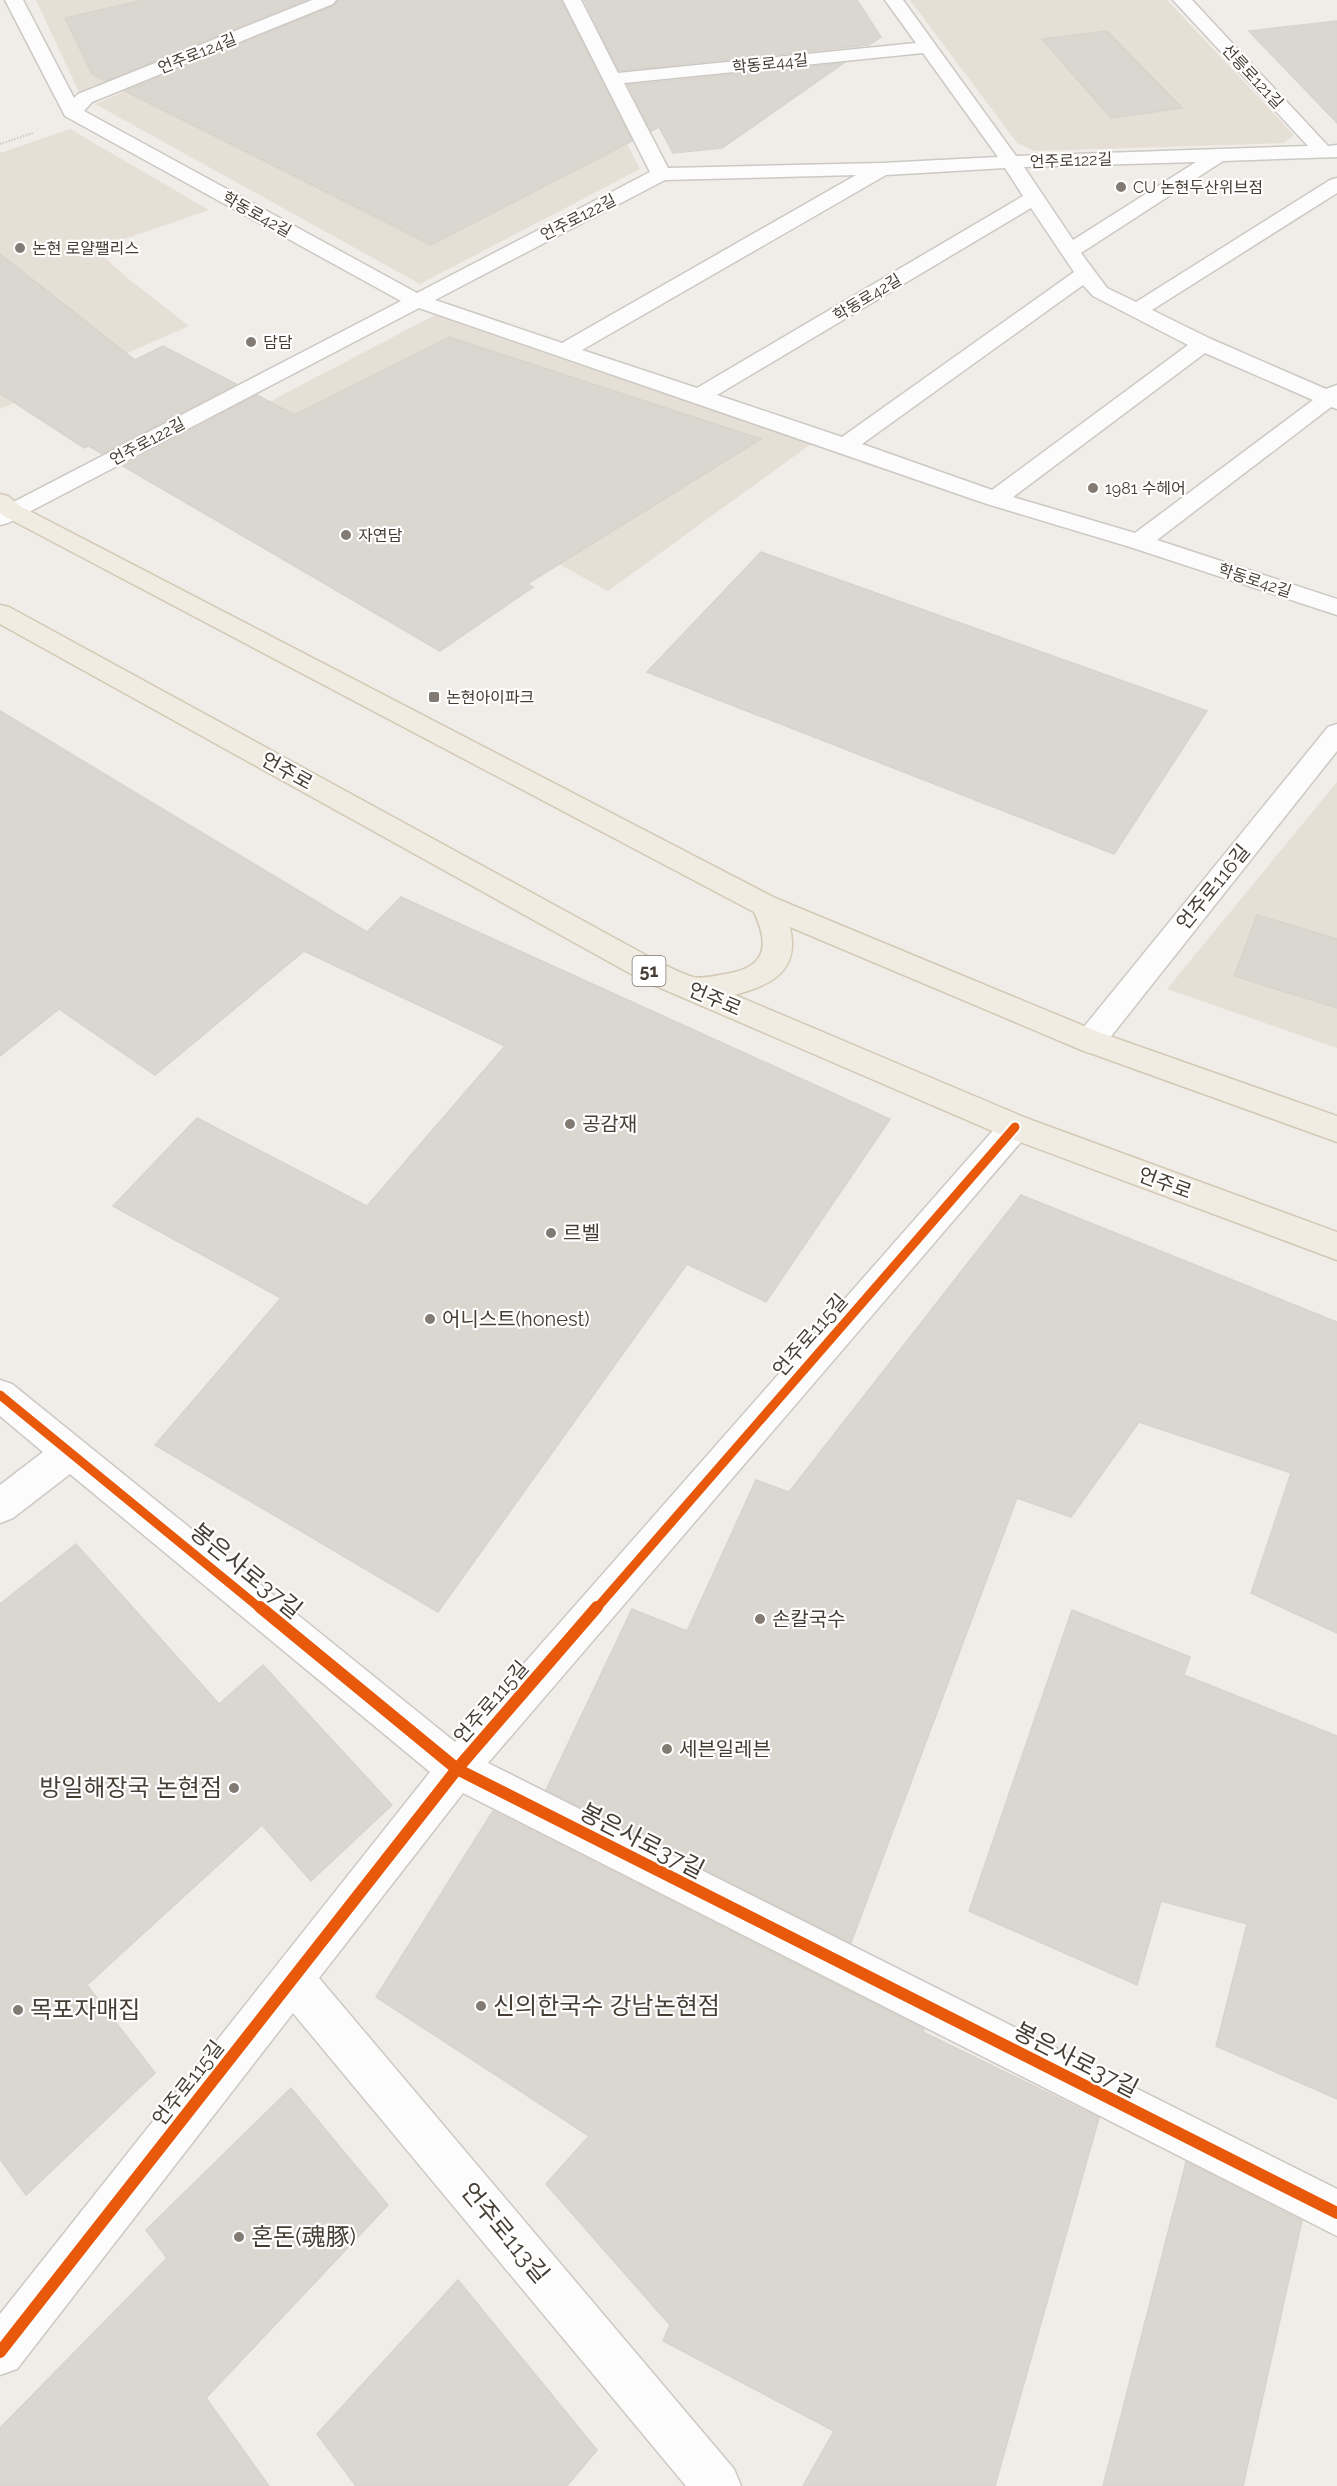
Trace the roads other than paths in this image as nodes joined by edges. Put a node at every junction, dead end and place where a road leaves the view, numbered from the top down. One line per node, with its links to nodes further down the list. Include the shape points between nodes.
1 (14, 0): 8 (street)
2 (327, 0): 8 (street, 언주로124길, via 85,98)
3 (572, 0): 7 (street)
4 (894, 0): 6 (street)
5 (1182, 0): 9 (street, 선릉로121길)
6 (928, 47): 7 (street, 학동로44길); 11 (street)
7 (613, 79): 13 (street)
8 (72, 112): 18 (street, 학동로42길)
9 (1330, 151): 10 (street, 언주로122길)
10 (1219, 155): 11 (street, 언주로122길); 16 (street)
11 (1011, 162): 12 (street, 언주로122길); 15 (street)
12 (882, 169): 13 (street, 언주로122길); 21 (street)
13 (661, 174): 18 (street, 언주로122길)
14 (1337, 184): 19 (street)
15 (1035, 197): 16 (street); 22 (street, 학동로42길)
16 (1070, 251): 17 (street)
17 (1085, 274): 19 (street, via 1100,292); 24 (street)
18 (415, 300): 21 (street, 학동로42길); 26 (street, 언주로122길)
19 (1136, 311): 20 (street)
20 (1203, 344): 23 (street); 25 (street)
21 (564, 351): 22 (street, 학동로42길)
22 (700, 396): 24 (street, 학동로42길)
23 (1334, 398): 27 (street)
24 (844, 446): 25 (street, 학동로42길)
25 (995, 499): 27 (street, 학동로42길)
26 (4, 510): 31 (main road)
27 (1139, 542): 28 (street, 학동로42길)
28 (1337, 607)
29 (0, 613): 32 (main road, 언주로 / 51, via 652,972)
30 (1337, 733): 33 (street, 언주로116길)
31 (765, 905): 32 (main road, via 776,924 778,941 775,961 764,974 742,983); 33 (main road)
32 (691, 989): 34 (main road, 언주로 / 51)
33 (1090, 1041): 35 (main road)
34 (1015, 1127): 36 (main road, 언주로 / 51); 40 (street, 언주로115길)
35 (1337, 1129)
36 (1337, 1246)
37 (0, 1395): 38 (street, 봉은사로37길)
38 (71, 1452): 39 (street); 40 (street, 봉은사로37길)
39 (0, 1506)
40 (457, 1769): 41 (street, 언주로115길); 42 (street, 봉은사로37길)
41 (293, 1980): 43 (street, 언주로115길); 44 (street, 언주로113길)
42 (1337, 2213)
43 (0, 2352)
44 (717, 2486)

